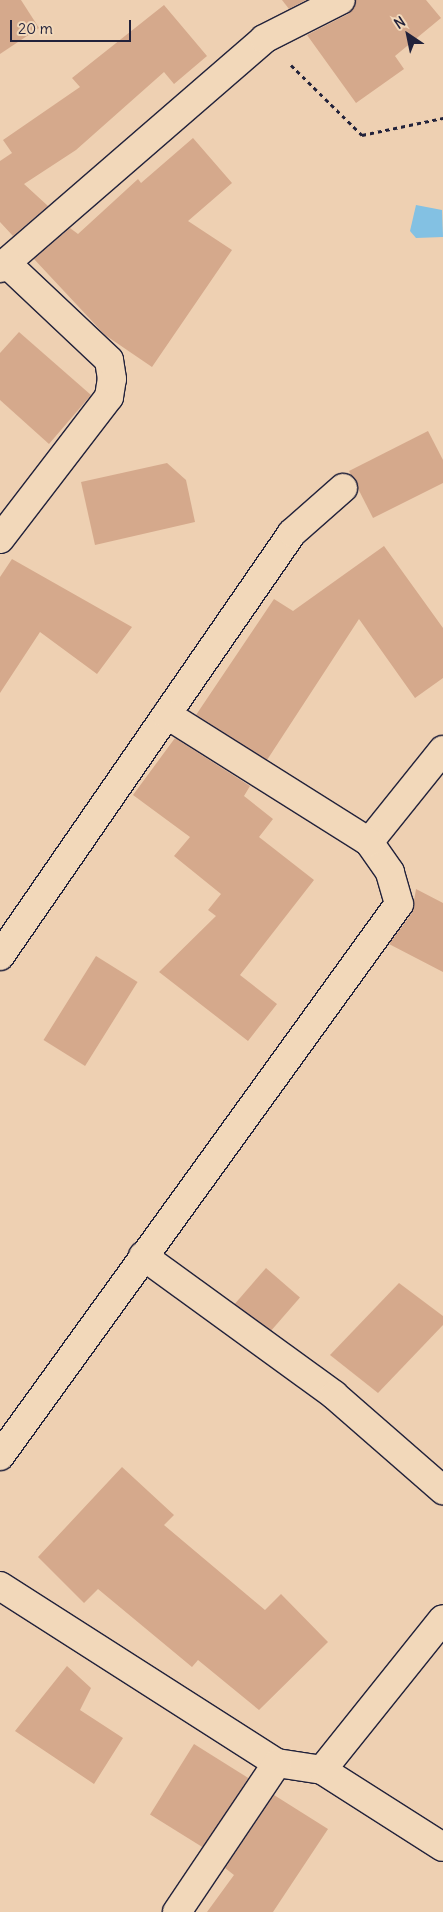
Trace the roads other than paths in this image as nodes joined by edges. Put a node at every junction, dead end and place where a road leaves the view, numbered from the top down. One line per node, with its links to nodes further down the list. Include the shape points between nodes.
1 (340, 0): 2 (street, via 264,39)
2 (3, 266): 4 (street, via 109,360 112,379 109,397)
3 (343, 488): 5 (street, via 292,533)
4 (0, 539)
5 (167, 715): 7 (street); 8 (street)
6 (443, 750): 7 (street)
7 (369, 842): 9 (street, via 390,872 399,904)
8 (0, 956)
9 (143, 1256): 10 (street); 11 (street, via 334,1395)
10 (0, 1456)
11 (443, 1490)
12 (0, 1586): 14 (street)
13 (443, 1619): 15 (street)
14 (278, 1764): 15 (street); 17 (street)
15 (322, 1770): 16 (street)
16 (443, 1847)
17 (177, 1912)

